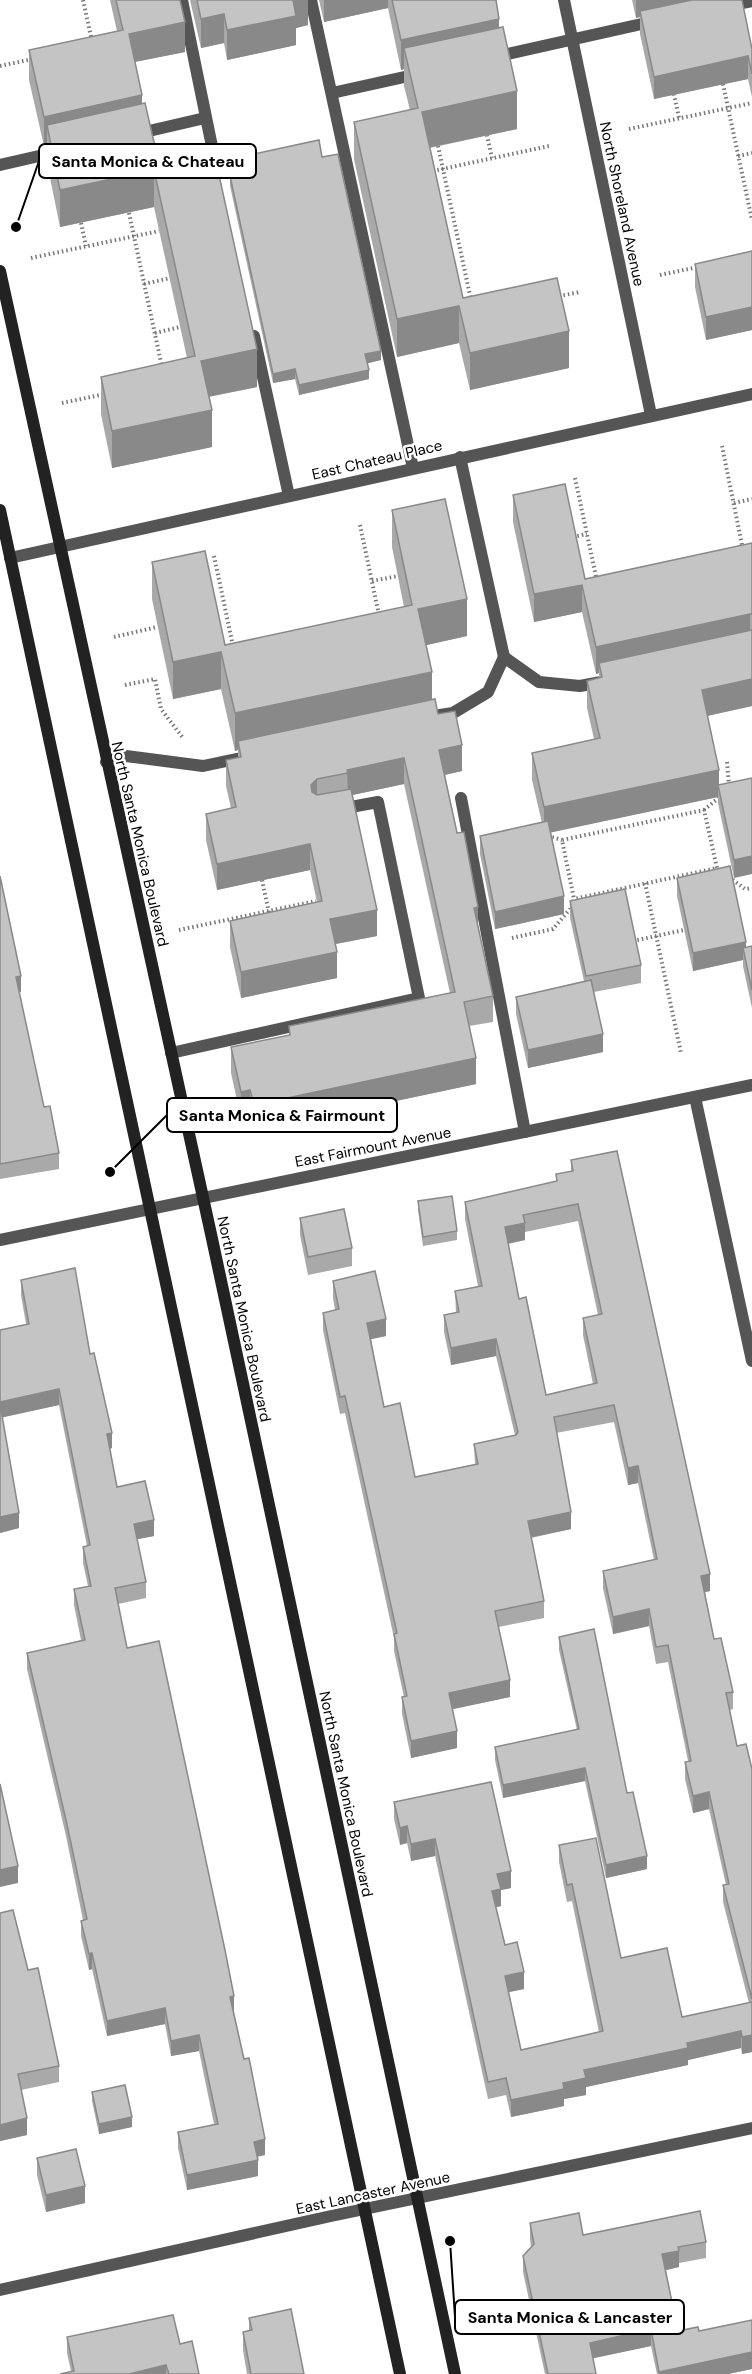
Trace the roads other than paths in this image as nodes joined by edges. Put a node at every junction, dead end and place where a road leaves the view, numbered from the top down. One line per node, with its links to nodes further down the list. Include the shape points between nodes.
1 (182, 0): 11 (street)
2 (311, 0): 10 (street)
3 (564, 0): 7 (street, North Shoreland Avenue)
4 (752, 1): 5 (street)
5 (719, 8)
6 (663, 19): 7 (street)
7 (572, 39): 8 (street); 19 (street, North Shoreland Avenue)
8 (482, 59)
9 (436, 70): 10 (street)
10 (332, 93): 21 (street)
11 (206, 118): 12 (street); 15 (street)
12 (125, 136)
13 (79, 147): 14 (street)
14 (0, 165)
15 (218, 175)
16 (0, 271): 24 (street, North Santa Monica Boulevard)
17 (251, 324): 22 (street)
18 (752, 394): 19 (street, East Chateau Place)
19 (651, 415): 20 (street, East Chateau Place)
20 (460, 457): 21 (street, East Chateau Place); 26 (street)
21 (413, 468): 22 (street, East Chateau Place)
22 (289, 495): 24 (street, East Chateau Place)
23 (0, 510): 25 (street)
24 (59, 547): 25 (street, East Chateau Place); 30 (street, North Santa Monica Boulevard)
25 (10, 558): 38 (street)
26 (504, 657): 27 (street, via 539,682 580,686); 28 (street, via 488,692 453,713)
27 (615, 679)
28 (430, 718)
29 (249, 756): 30 (street, via 203,766 126,756)
30 (106, 762): 33 (street, North Santa Monica Boulevard)
31 (461, 798): 36 (street)
32 (330, 811): 33 (street, via 378,802 419,998)
33 (171, 1053): 37 (street, North Santa Monica Boulevard)
34 (752, 1085): 35 (street, East Fairmount Avenue)
35 (695, 1097): 36 (street, East Fairmount Avenue); 40 (street)
36 (525, 1132): 37 (street, East Fairmount Avenue)
37 (202, 1197): 38 (street, East Fairmount Avenue); 42 (street, North Santa Monica Boulevard)
38 (150, 1208): 39 (street, East Fairmount Avenue); 43 (street)
39 (0, 1240)
40 (752, 1361)
41 (752, 2128): 42 (street, East Lancaster Avenue)
42 (417, 2200): 43 (street, East Lancaster Avenue); 46 (street, North Santa Monica Boulevard)
43 (364, 2210): 44 (street, East Lancaster Avenue); 45 (street)
44 (0, 2290)
45 (400, 2374)
46 (455, 2374)

